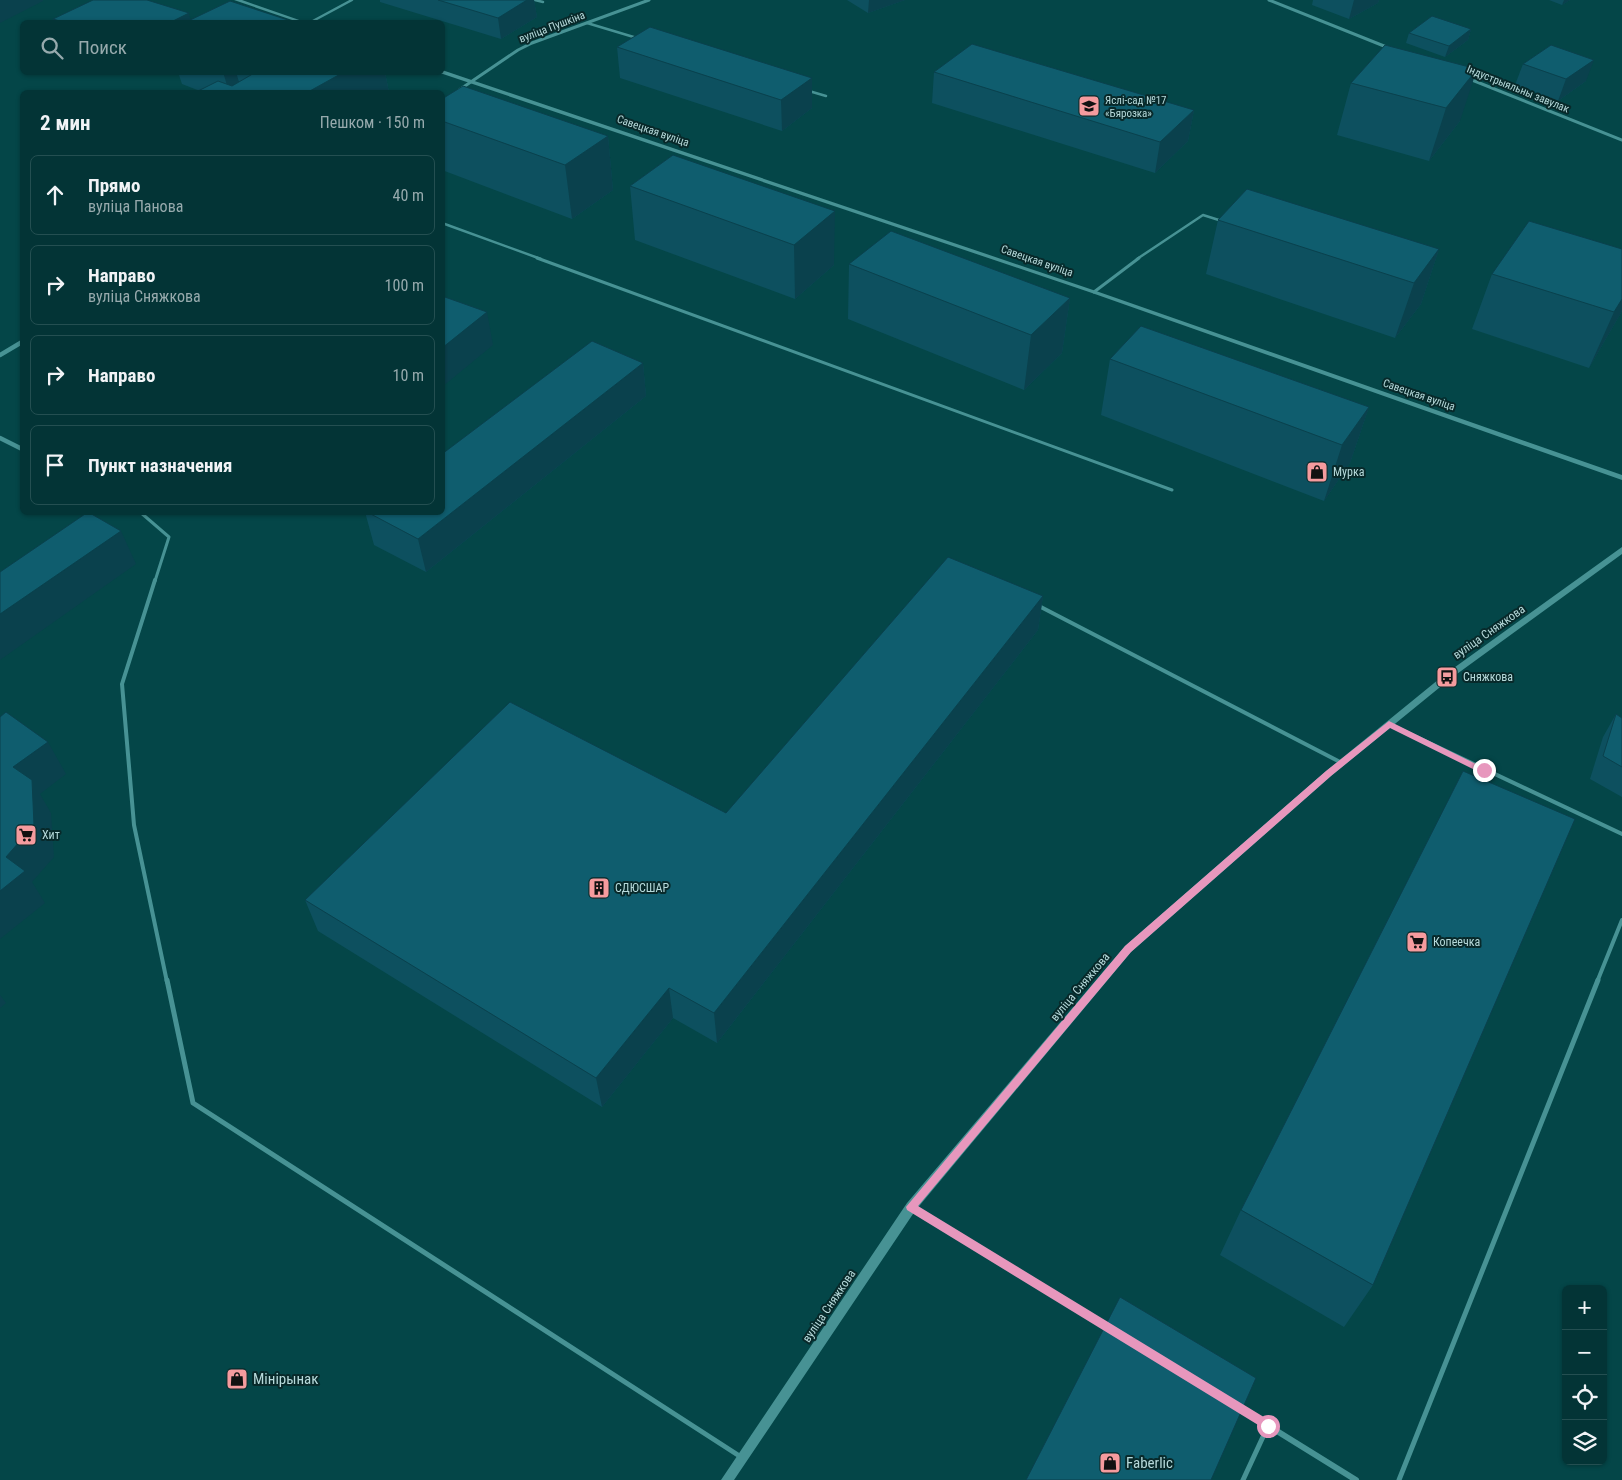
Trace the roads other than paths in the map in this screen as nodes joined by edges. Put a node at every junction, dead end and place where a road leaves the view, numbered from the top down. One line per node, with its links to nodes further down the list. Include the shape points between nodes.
1 (238, 0): 7 (street)
2 (352, 0): 8 (lane)
3 (535, 0): 6 (lane)
4 (649, 0): 9 (street, вуліца Пушкіна)
5 (1269, 0): 11 (street)
6 (543, 2)
7 (296, 20)
8 (316, 20)
9 (586, 23): 10 (lane); 14 (street, вуліца Пушкіна, via 518,50)
10 (642, 40)
11 (1393, 49)
12 (445, 73): 14 (street, Савецкая вуліца)
13 (1465, 78): 18 (street, Індустрыяльны завулак)
14 (472, 82): 15 (street, вуліца Пушкіна); 21 (street, Савецкая вуліца)
15 (457, 91)
16 (807, 91): 17 (lane)
17 (826, 96)
18 (1622, 140)
19 (445, 224): 27 (lane)
20 (1230, 224): 21 (lane, via 1203,214)
21 (1094, 292): 26 (street, Савецкая вуліца)
22 (20, 343): 23 (street)
23 (0, 355)
24 (0, 438): 25 (street)
25 (20, 449)
26 (1622, 478)
27 (1172, 490)
28 (143, 515): 39 (lane, via 169,537 122,684 134,825 193,1103)
29 (1622, 550): 31 (street, вуліца Сняжкова, via 1447,677)
30 (1033, 603): 32 (lane)
31 (1389, 724): 32 (street, вуліца Сняжкова); 33 (lane)
32 (1342, 763): 35 (street, вуліца Сняжкова, via 1128,949)
33 (1622, 834)
34 (1622, 920): 43 (lane)
35 (911, 1207): 36 (street); 39 (street, вуліца Сняжкова)
36 (1116, 1333)
37 (1234, 1405): 38 (street)
38 (1268, 1426): 41 (lane); 42 (street)
39 (742, 1458): 40 (street, вуліца Сняжкова)
40 (727, 1480)
41 (1243, 1480)
42 (1356, 1480)
43 (1399, 1480)

